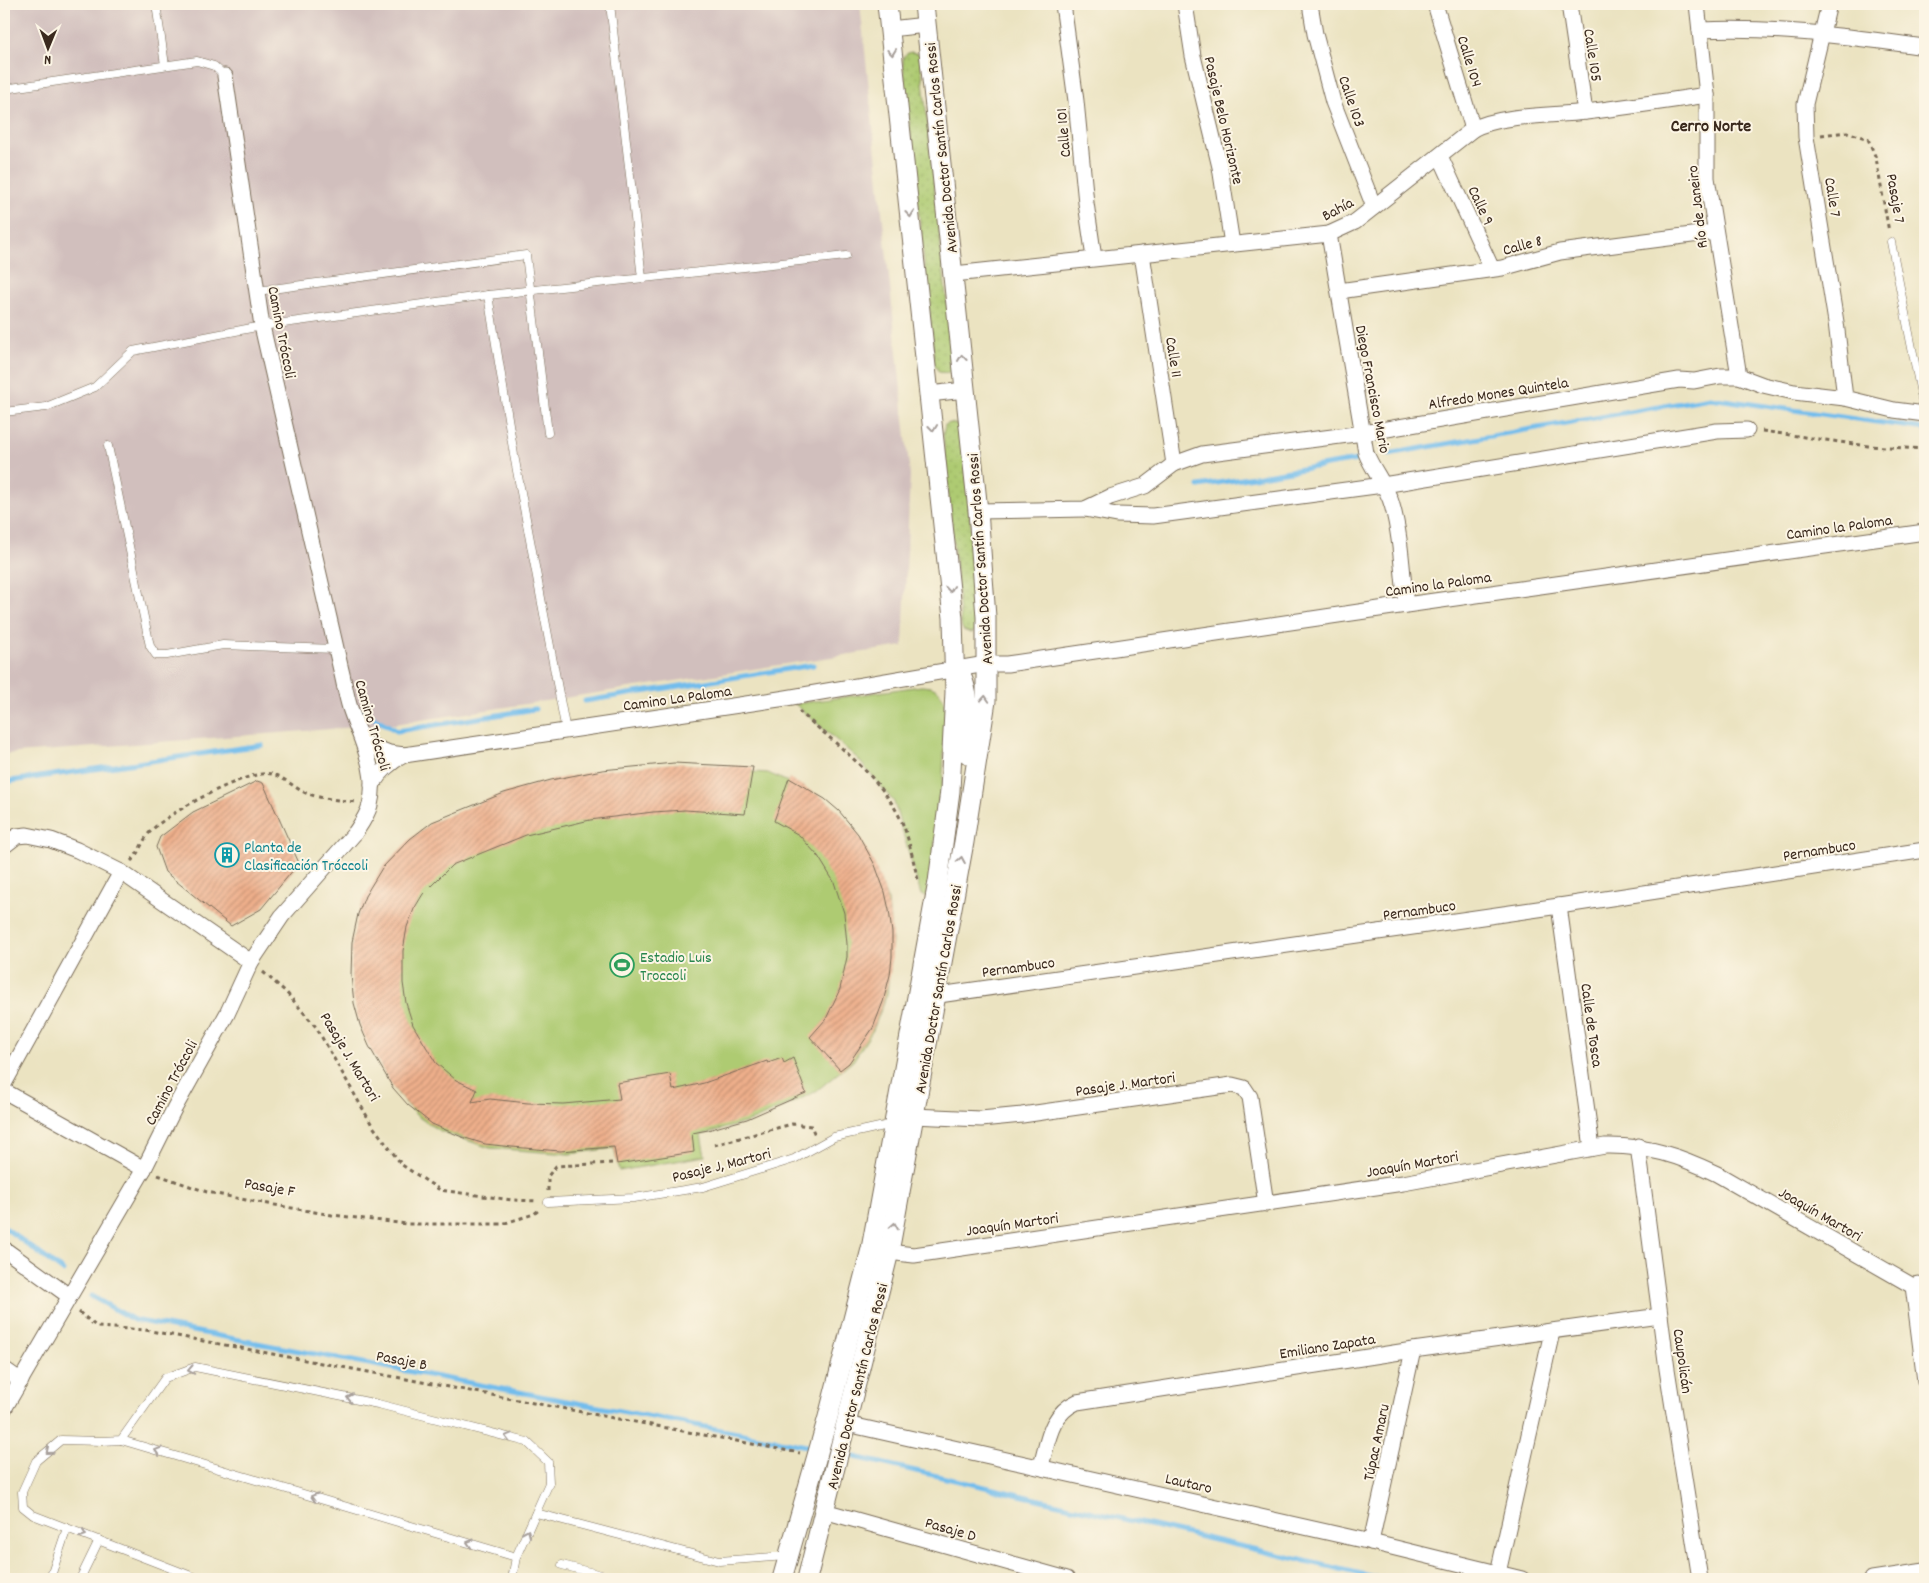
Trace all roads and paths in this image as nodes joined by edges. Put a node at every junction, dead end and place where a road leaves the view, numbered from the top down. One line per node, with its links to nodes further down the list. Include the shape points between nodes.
1 (156, 4): 17 (lane)
2 (610, 4): 35 (lane)
3 (887, 4): 13 (street, Avenida Doctor Santín Carlos Rossi)
4 (924, 4): 12 (street, Avenida Doctor Santín Carlos Rossi)
5 (1063, 4): 32 (street, Calle 101)
6 (1185, 4): 29 (street, Pasaje Belo Horizonte, via 1193,56 1220,167)
7 (1310, 4): 25 (street, Calle 103, via 1333,102)
8 (1435, 4): 22 (street, Calle 104)
9 (1569, 4): 21 (street, Calle 105)
10 (1697, 4): 14 (street, Río de Janeiro)
11 (1829, 4): 15 (street, Calle 7)
12 (926, 25): 13 (street, Avenida Doctor Santín Carlos Rossi); 34 (street, Avenida Doctor Santín Carlos Rossi)
13 (890, 29): 43 (street, Avenida Doctor Santín Carlos Rossi, one-way to 43)
14 (1700, 30): 15 (street, via 1737,28); 20 (street, Río de Janeiro)
15 (1823, 34): 16 (street); 23 (street, Calle 7, via 1805,104)
16 (1925, 47)
17 (165, 65): 18 (lane, via 197,61 214,66); 19 (lane)
18 (225, 76): 38 (street, Camino Tróccoli)
19 (4, 89)
20 (1707, 95): 21 (street, Bahía); 26 (street, Río de Janeiro, via 1707,178)
21 (1585, 112): 22 (street, Bahía, via 1492,122)
22 (1473, 129): 24 (street, Bahía)
23 (1806, 137): 28 (path, Pasaje 7, via 1846,132 1868,139 1876,158); 44 (street, Calle 7, via 1836,322)
24 (1440, 156): 25 (street, Bahía); 33 (street, Calle 9)
25 (1374, 207): 27 (street, Bahía, via 1355,222)
26 (1715, 232): 33 (street, Calle 8, via 1560,252); 41 (street, Río de Janeiro)
27 (1329, 234): 29 (street, Bahía); 37 (street, Diego Francisco Mario)
28 (1891, 242): 46 (lane, Pasaje 7)
29 (1232, 244): 30 (street, Bahía)
30 (1142, 254): 32 (street, Bahía); 52 (street, Calle 11)
31 (846, 256): 35 (lane)
32 (1094, 258): 34 (street, Bahía)
33 (1492, 269): 37 (street, Calle 8)
34 (954, 274): 42 (street, Avenida Doctor Santín Carlos Rossi, one-way to 34)
35 (642, 278): 36 (lane)
36 (530, 291): 38 (lane, via 526,255); 39 (lane); 48 (lane)
37 (1339, 291): 49 (street, Diego Francisco Mario)
38 (257, 292): 40 (street, Camino Tróccoli)
39 (488, 296): 40 (lane); 62 (lane)
40 (262, 326): 45 (lane, via 133,351 95,387 46,407); 58 (street, Camino Tróccoli)
41 (1739, 376): 44 (street, Alfredo Mones Quintela, via 1794,392); 49 (street, Alfredo Mones Quintela, via 1679,380)
42 (965, 390): 43 (street); 55 (street, Avenida Doctor Santín Carlos Rossi)
43 (929, 394): 60 (street, Avenida Doctor Santín Carlos Rossi, one-way to 60, via 953,618)
44 (1844, 398): 46 (street, Alfredo Mones Quintela)
45 (4, 412)
46 (1925, 414)
47 (1747, 430): 51 (path, via 1868,446); 53 (street, Alfredo Mones Quintela, via 1717,431)
48 (548, 433)
49 (1363, 433): 52 (street, Alfredo Mones Quintela, via 1202,454); 53 (street, Diego Francisco Mario, via 1366,453)
50 (108, 446): 58 (lane, via 150,646 156,655 223,645)
51 (1925, 449)
52 (1174, 464): 54 (street, Alfredo Mones Quintela, via 1145,486)
53 (1383, 486): 54 (street, Alfredo Mones Quintela, via 1153,516 1117,516); 57 (street, Diego Francisco Mario, via 1392,504 1397,527)
54 (1085, 509): 55 (street, Alfredo Mones Quintela)
55 (978, 511): 59 (street, Avenida Doctor Santín Carlos Rossi)
56 (1925, 532): 57 (street, Camino la Paloma)
57 (1406, 605): 59 (street, Camino la Paloma, via 1007,664)
58 (336, 649): 63 (street, Camino Tróccoli, via 350,707)
59 (986, 664): 60 (street, Camino la Paloma); 65 (street, Avenida Doctor Santín Carlos Rossi, one-way to 59, via 986,701)
60 (955, 670): 61 (street, Camino La Paloma); 65 (street, via 962,677 966,689 968,760); 71 (street, Avenida Doctor Santín Carlos Rossi, via 950,791)
61 (786, 698): 62 (street, Camino La Paloma); 71 (path, via 863,769 892,802 902,822 920,888)
62 (566, 731): 64 (street, Camino La Paloma)
63 (364, 743): 64 (street, Camino La Paloma); 66 (street, Camino Tróccoli)
64 (404, 755): 66 (street, Camino La Paloma, via 386,767)
65 (975, 779): 74 (street, Avenida Doctor Santín Carlos Rossi, one-way to 65)
66 (372, 785): 67 (street, Camino Tróccoli)
67 (370, 805): 70 (path, via 307,794 272,774 259,774 184,807 160,822); 73 (street, Camino Tróccoli, via 355,833 282,916)
68 (4, 846): 70 (street, via 17,836 51,840)
69 (1925, 850): 72 (street, Pernambuco)
70 (121, 872): 73 (street); 76 (street)
71 (934, 906): 75 (street, Avenida Doctor Santín Carlos Rossi)
72 (1559, 906): 74 (street, Pernambuco); 83 (street, Calle de Tosca)
73 (251, 962): 85 (street, Camino Tróccoli, via 227,1014); 86 (path, Pasaje J. Martori, via 286,992 316,1027 372,1125 402,1165 440,1190)
74 (936, 995): 75 (street, Pernambuco); 78 (street, Avenida Doctor Santín Carlos Rossi)
75 (916, 998): 79 (street, Avenida Doctor Santín Carlos Rossi)
76 (4, 1084)
77 (4, 1091): 85 (street)
78 (913, 1116): 79 (street, Pasaje J. Martori); 87 (street, Pasaje J. Martori, via 981,1119 1232,1085 1244,1088 1250,1097); 90 (street, Avenida Doctor Santín Carlos Rossi, one-way to 78)
79 (893, 1124): 81 (lane, Pasaje J, Martori, via 834,1137); 89 (street, Avenida Doctor Santín Carlos Rossi)
80 (714, 1145): 81 (path, via 792,1124 811,1126)
81 (820, 1145): 86 (lane, Pasaje J, Martori, via 794,1159 702,1187 634,1198)
82 (1638, 1146): 83 (street, Joaquín Martori); 91 (street, Joaquín Martori, via 1680,1158 1718,1174); 93 (street, Caupolicán)
83 (1592, 1148): 87 (street, Joaquín Martori)
84 (612, 1163): 86 (path, via 556,1166 548,1176)
85 (144, 1169): 86 (path, Pasaje F, via 207,1192 332,1215 407,1224 502,1224 534,1214); 92 (street, Camino Tróccoli)
86 (548, 1202)
87 (1266, 1204): 90 (street, Joaquín Martori, via 914,1255)
88 (4, 1249): 92 (street)
89 (871, 1249): 90 (street, Joaquín Martori); 102 (street, Avenida Doctor Santín Carlos Rossi)
90 (889, 1252): 100 (street, Avenida Doctor Santín Carlos Rossi)
91 (1921, 1287): 98 (street)
92 (69, 1296): 97 (street, Camino Tróccoli); 102 (path, Pasaje B, via 79,1312 97,1327 145,1330 798,1452)
93 (1660, 1316): 94 (street, Emiliano Zapata); 123 (street, Caupolicán)
94 (1552, 1332): 95 (street, Emiliano Zapata); 113 (street)
95 (1413, 1350): 103 (street, Emiliano Zapata, via 1077,1402 1059,1414); 108 (street, Túpac Amaru)
96 (4, 1369): 97 (street)
97 (21, 1380): 99 (street, Camino Tróccoli)
98 (1925, 1380)
99 (4, 1409)
100 (847, 1424): 103 (street, Lautaro); 104 (street, Avenida Doctor Santín Carlos Rossi)
101 (121, 1440): 105 (lane, one-way to 101, via 549,1483 548,1462 527,1442 378,1404 195,1367 165,1378); 106 (lane, one-way to 106, via 62,1440 36,1461 22,1492 23,1507); 110 (lane, one-way to 101)
102 (814, 1466): 109 (street, Avenida Doctor Santín Carlos Rossi)
103 (1042, 1466): 108 (street, Lautaro)
104 (824, 1511): 120 (street, Avenida Doctor Santín Carlos Rossi); 121 (street, Pasaje D)
105 (536, 1513): 109 (lane, via 719,1561); 110 (lane, one-way to 105)
106 (67, 1528): 107 (lane, one-way to 107); 114 (lane)
107 (99, 1540): 115 (lane); 116 (lane)
108 (1371, 1542): 113 (street, Lautaro)
109 (789, 1556): 119 (street, Avenida Doctor Santín Carlos Rossi)
110 (516, 1557): 117 (lane)
111 (562, 1565): 118 (lane)
112 (1925, 1571): 124 (street)
113 (1498, 1573): 122 (street, Lautaro)
114 (50, 1579)
115 (80, 1579)
116 (198, 1579)
117 (512, 1579)
118 (617, 1579)
119 (782, 1579)
120 (807, 1579)
121 (1066, 1579)
122 (1522, 1579)
123 (1700, 1579)
124 (1872, 1579)

